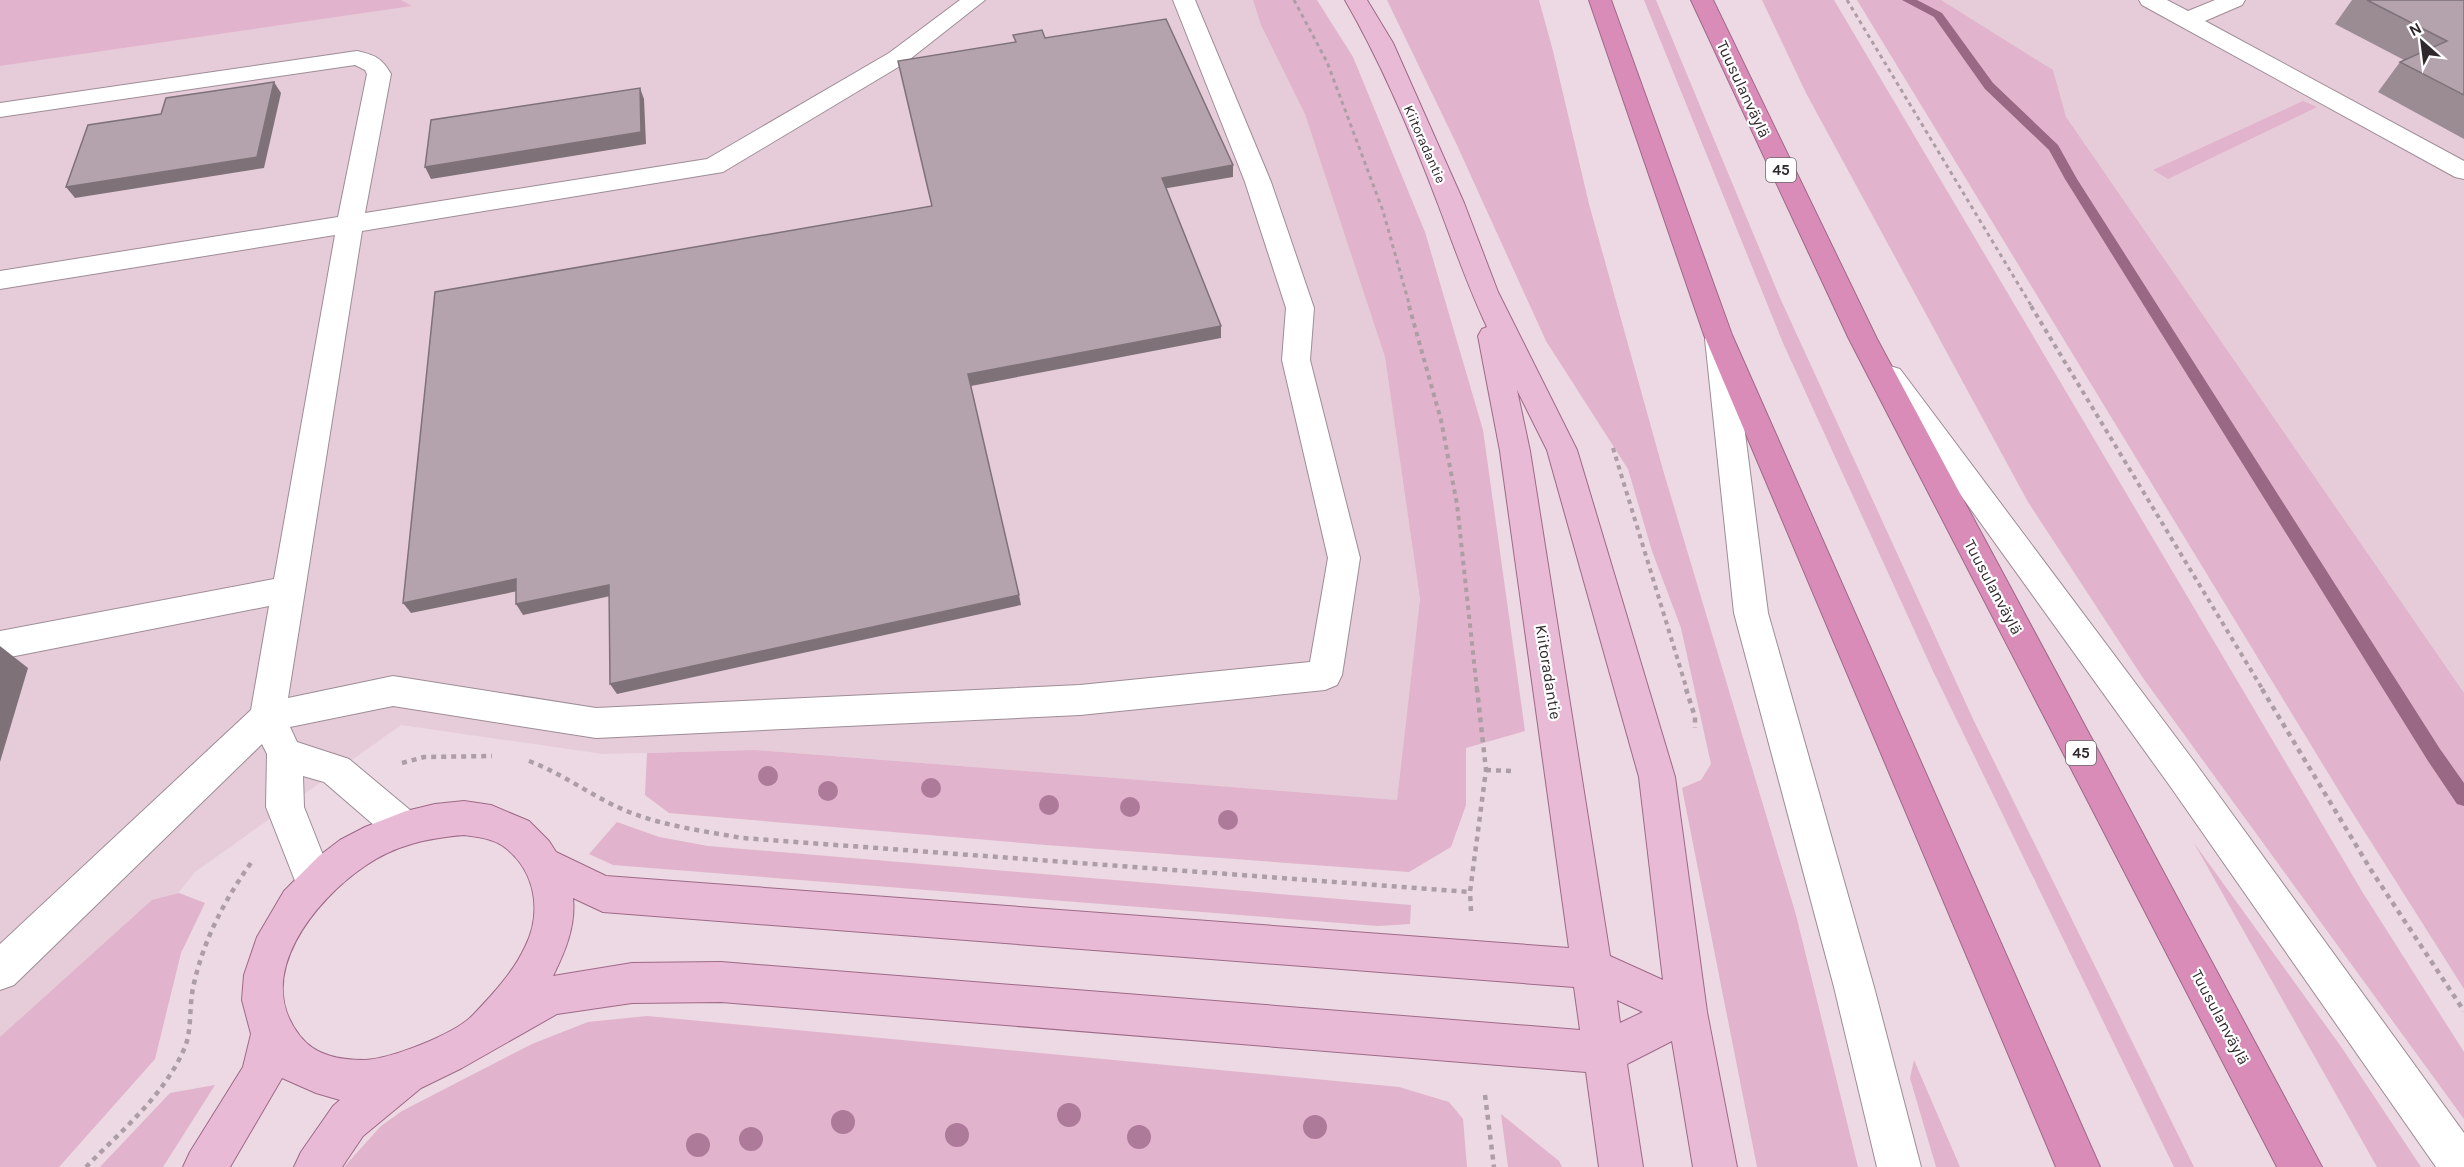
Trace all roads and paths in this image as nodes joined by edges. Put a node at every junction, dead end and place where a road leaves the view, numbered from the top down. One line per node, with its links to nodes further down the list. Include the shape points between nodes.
1 (974, 0): 13 (lane, via 897,58 714,166)
2 (1184, 0): 20 (lane, via 1258,182 1300,308 1296,360 1344,558 1325,675 1080,700 596,723 393,691)
3 (1294, 0): 25 (path, via 1327,62 1383,211 1441,420 1457,504 1486,770 1470,892)
4 (1356, 0): 15 (main road, Kiitoradantie, via 1381,44 1437,171)
5 (1600, 0): 16 (highway)
6 (1702, 0): 17 (highway, Tuusulanväylä / 45)
7 (1847, 0): 28 (path, via 2365,860)
8 (2150, 0): 10 (lane)
9 (2234, 0): 10 (lane)
10 (2187, 20): 12 (lane)
11 (0, 110): 13 (lane, via 357,58 374,65 379,74)
12 (2464, 171)
13 (350, 224): 14 (lane); 18 (lane)
14 (0, 280)
15 (1484, 292): 26 (main road, Kiitoradantie, via 1515,451); 29 (main road, Kiitoradantie, via 1562,450 1654,766)
16 (1718, 334): 40 (lane, via 1751,613); 41 (highway)
17 (1863, 339): 42 (highway, Tuusulanväylä / 45); 43 (lane, via 2183,775)
18 (289, 589): 19 (lane); 20 (lane)
19 (0, 645)
20 (267, 717): 21 (lane); 27 (lane)
21 (285, 754): 22 (lane, via 336,770); 24 (lane, via 285,807)
22 (403, 827): 23 (main road, via 472,819 503,827 529,843); 24 (main road, via 346,857)
23 (544, 864): 25 (main road, via 603,894); 30 (main road, via 554,899 546,946 521,992)
24 (315, 883): 31 (main road, via 291,911 273,942 264,974 263,1005)
25 (1474, 962): 26 (main road)
26 (1593, 969): 29 (main road); 33 (main road, Kiitoradantie)
27 (0, 971)
28 (2464, 1011)
29 (1687, 1012): 33 (main road); 39 (main road, Kiitoradantie)
30 (488, 1028): 32 (main road, via 552,996 632,983 721,982); 34 (main road, via 444,1057)
31 (272, 1034): 34 (main road, via 296,1063 337,1079 371,1080); 35 (main road, via 262,1075)
32 (1480, 1044): 33 (main road); 37 (path)
33 (1604, 1053): 38 (main road, Kiitoradantie)
34 (409, 1072): 36 (main road, via 348,1121)
35 (205, 1167)
36 (316, 1167)
37 (1494, 1167)
38 (1621, 1167)
39 (1715, 1167)
40 (1899, 1167)
41 (2078, 1167)
42 (2300, 1167)
43 (2462, 1167)

